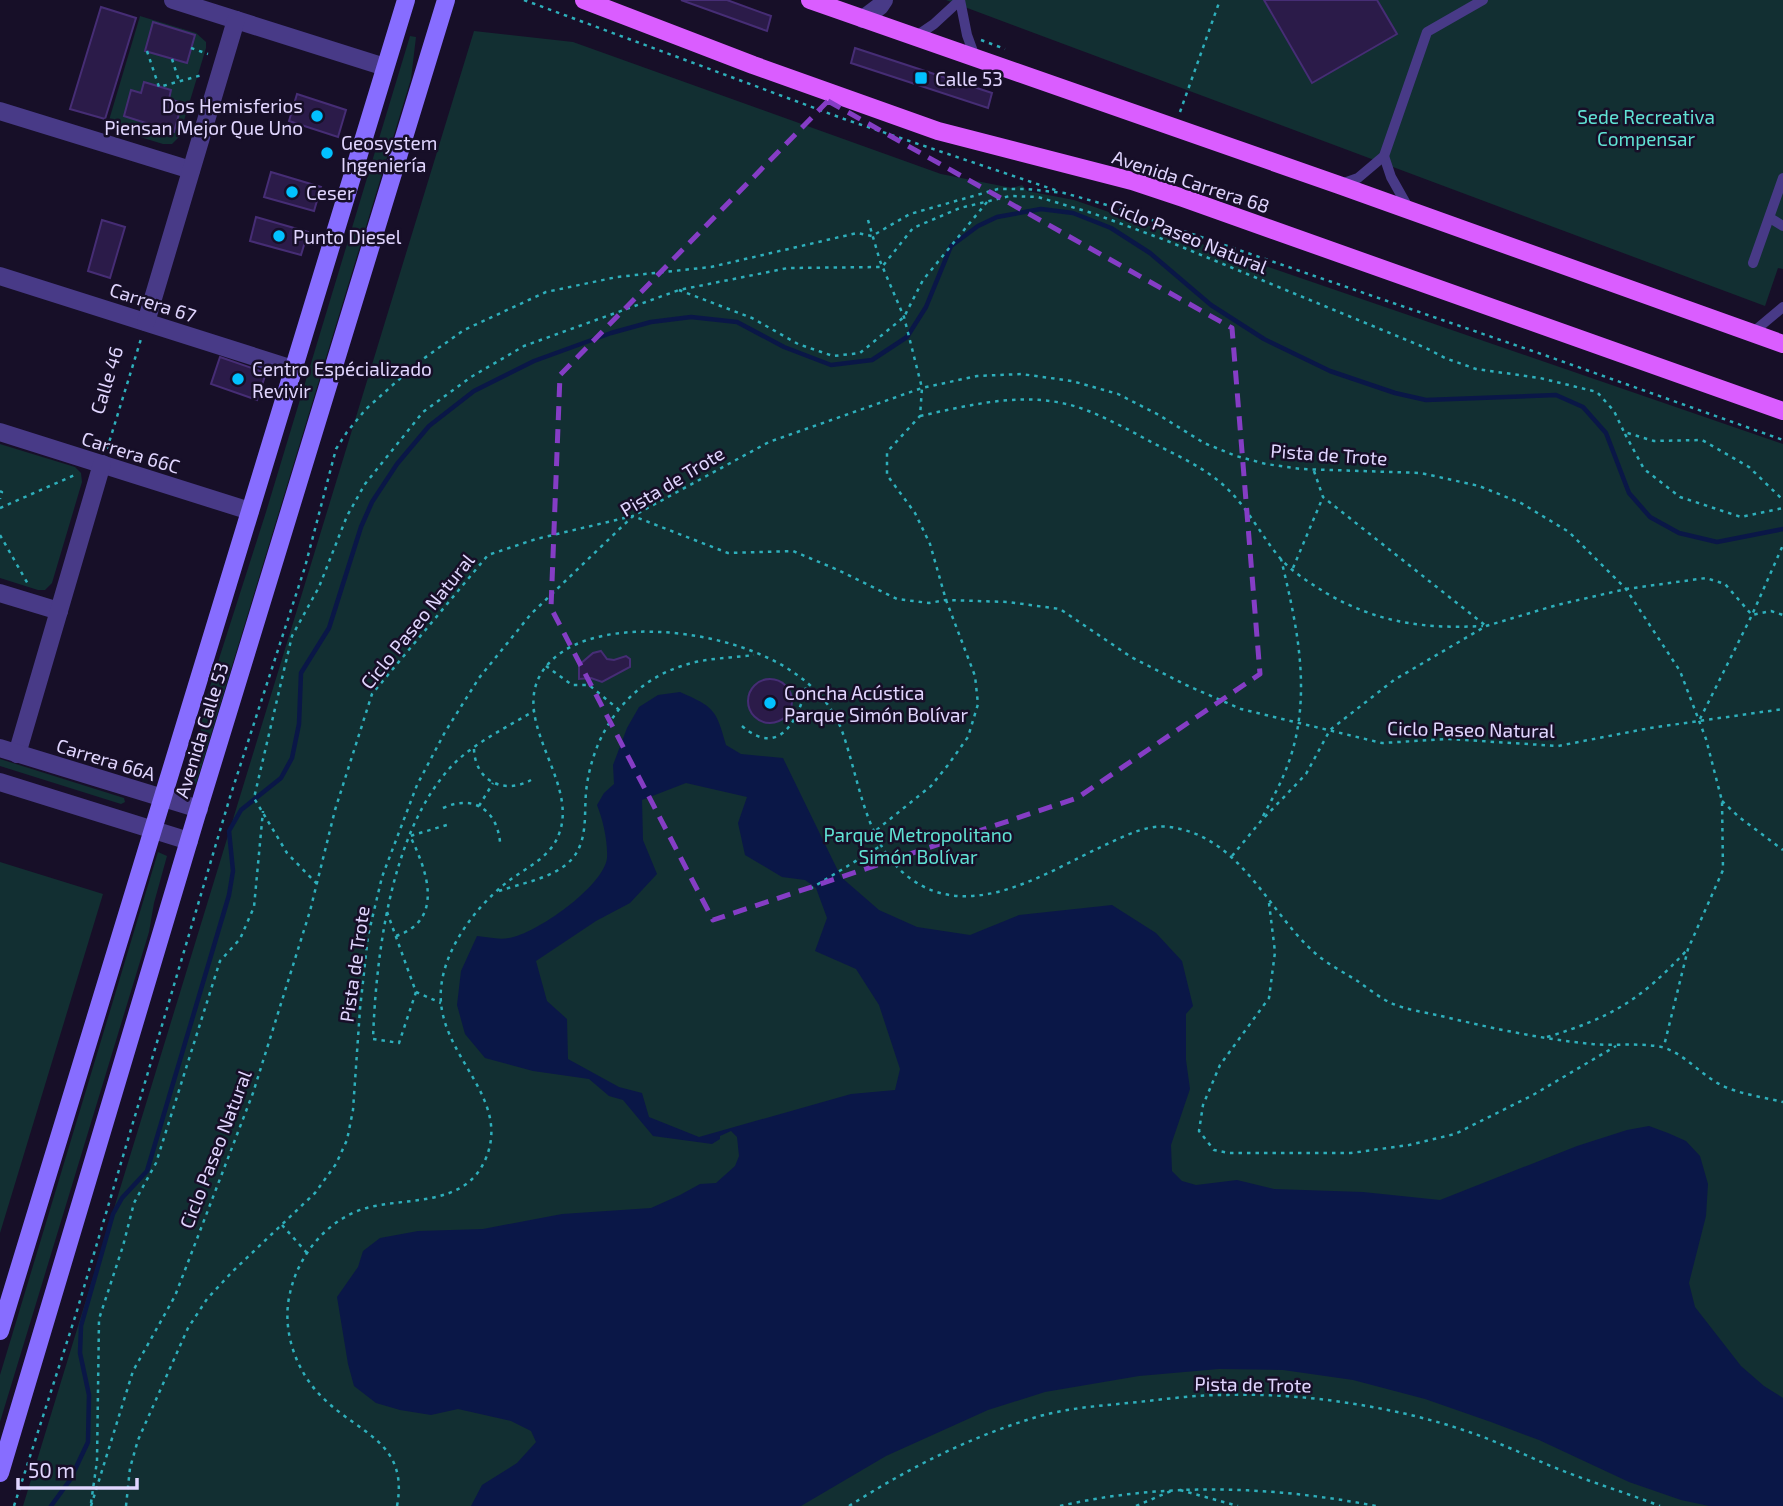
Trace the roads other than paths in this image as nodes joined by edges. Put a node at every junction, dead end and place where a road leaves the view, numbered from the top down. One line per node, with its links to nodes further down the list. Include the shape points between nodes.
1 (173, 0): 10 (street)
2 (406, 0): 13 (main road, Avenida Calle 53)
3 (446, 0): 38 (main road, Avenida Calle 53)
4 (584, 0): 29 (main road, Avenida Carrera 68, via 938,131 1184,198)
5 (810, 0): 9 (main road)
6 (884, 0): 9 (street)
7 (960, 0): 11 (lane); 12 (lane)
8 (1483, 0): 15 (lane, via 1427,32)
9 (863, 19): 11 (main road)
10 (236, 20): 13 (street); 16 (street)
11 (914, 37): 12 (main road)
12 (976, 58): 18 (main road)
13 (385, 67): 28 (main road, Avenida Calle 53)
14 (0, 111): 16 (street)
15 (1384, 156): 18 (lane, via 1358,178); 19 (lane)
16 (191, 170): 25 (street)
17 (1783, 178): 20 (lane)
18 (1339, 185): 19 (main road)
19 (1410, 211): 26 (main road)
20 (1770, 218): 21 (lane); 22 (lane)
21 (1783, 226)
22 (1753, 263)
23 (0, 276): 25 (street, Carrera 67)
24 (1783, 307): 26 (lane)
25 (146, 322): 28 (street, Carrera 67)
26 (1752, 333): 27 (main road)
27 (1783, 344)
28 (293, 369): 32 (main road, Avenida Calle 53)
29 (1783, 411)
30 (0, 432): 31 (street, Carrera 66C)
31 (102, 464): 32 (street, Carrera 66C); 34 (street)
32 (250, 511): 37 (main road, Avenida Calle 53)
33 (0, 593): 34 (street)
34 (59, 611): 35 (street)
35 (9, 751): 37 (street, Carrera 66A)
36 (1, 785): 39 (street)
37 (163, 798): 38 (street, Carrera 66A); 39 (main road, Avenida Calle 53)
38 (199, 810): 40 (main road, Avenida Calle 53)
39 (153, 830): 40 (street); 41 (main road, Avenida Calle 53)
40 (189, 841): 42 (main road, Avenida Calle 53)
41 (0, 1331)
42 (0, 1473)

